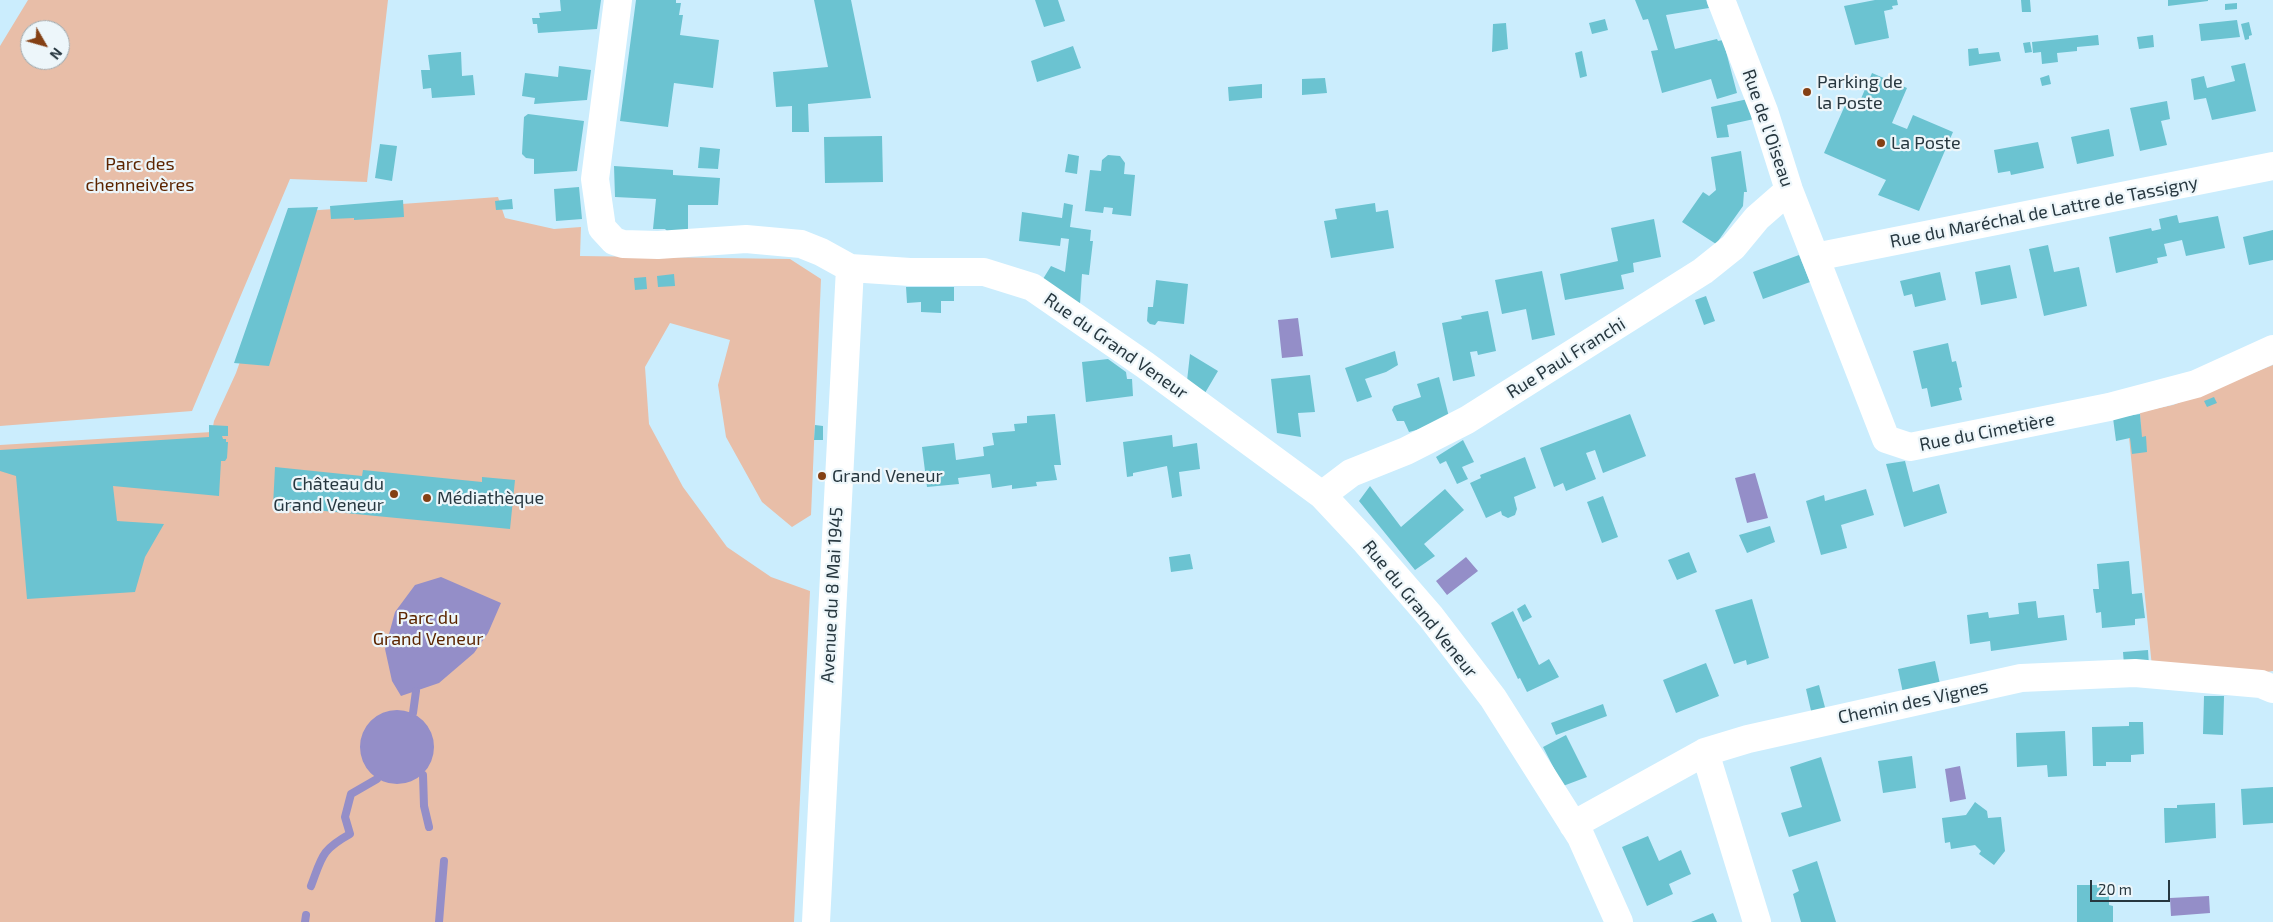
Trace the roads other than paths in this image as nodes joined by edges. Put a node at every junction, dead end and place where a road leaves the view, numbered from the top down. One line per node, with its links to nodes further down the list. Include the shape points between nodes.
1 (618, 0): 6 (street, Rue du Grand Veneur, via 595,179 602,228 614,241 623,244 746,239 801,244)
2 (1721, 0): 4 (street, Rue de l'Oiseau, via 1764,111)
3 (2273, 166): 5 (street, Rue du Maréchal de Lattre de Tassigny)
4 (1789, 190): 5 (street, Rue de l'Oiseau); 8 (street, Rue Paul Franchi, via 1757,218 1733,248 1703,271 1468,420 1406,451 1351,473)
5 (1815, 257): 7 (street, Rue du Cimetière, via 1886,439 1910,448 2109,407 2196,384)
6 (850, 268): 8 (street, Rue du Grand Veneur, via 984,272 1032,287); 12 (street, Avenue du 8 Mai 1945)
7 (2273, 349)
8 (1322, 496): 11 (street, Rue du Grand Veneur, via 1430,617 1493,698)
9 (2273, 689): 10 (street, Chemin des Vignes, via 2260,684 2135,673 2021,678 1748,739)
10 (1705, 752): 11 (street, Chemin des Vignes); 14 (street)
11 (1573, 824): 13 (street, Rue du Grand Veneur, via 1595,864)
12 (816, 922)
13 (1619, 922)
14 (1757, 922)

